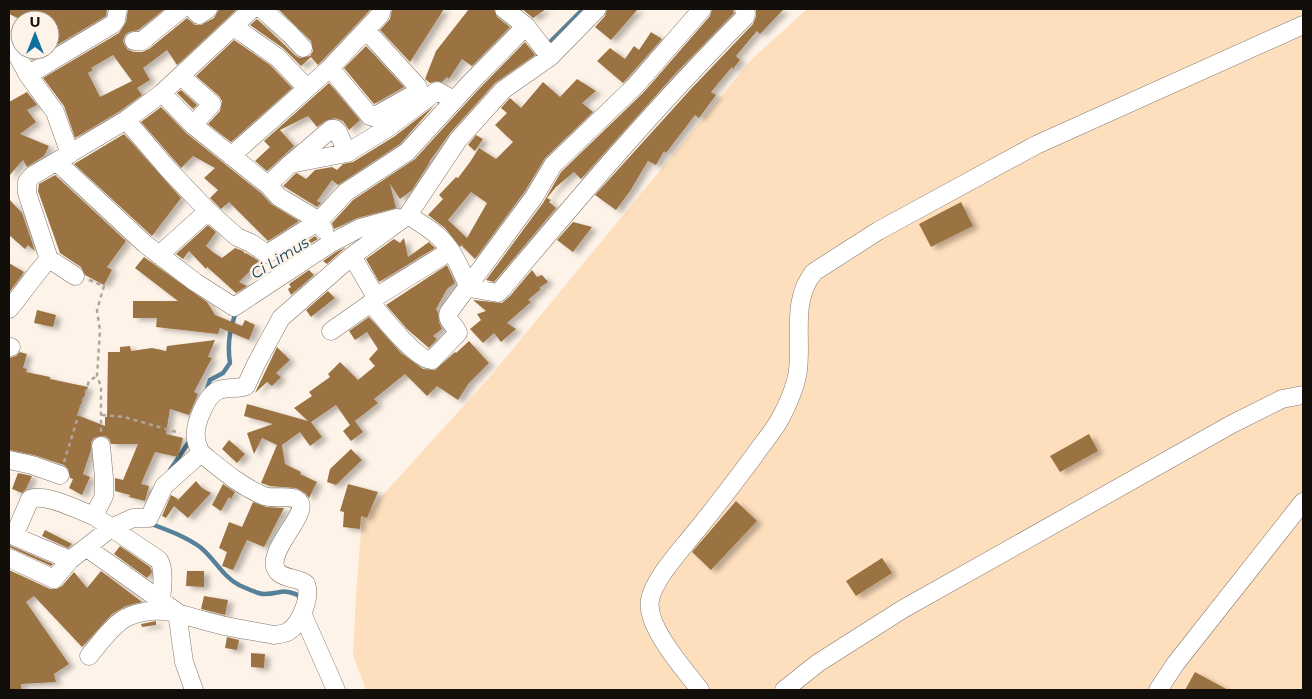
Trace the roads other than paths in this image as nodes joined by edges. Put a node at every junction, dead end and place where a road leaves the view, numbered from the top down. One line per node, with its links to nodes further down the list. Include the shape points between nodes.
1 (118, 9): 20 (street, via 113,24)
2 (181, 9): 16 (street, via 142,41)
3 (193, 9): 4 (street, via 199,15)
4 (208, 9)
5 (252, 9): 13 (street)
6 (262, 9): 17 (street)
7 (382, 9): 14 (street)
8 (597, 9): 18 (street)
9 (702, 9): 41 (street, via 636,85 553,165)
10 (744, 9): 41 (street, via 745,16 604,170 502,290 492,293)
11 (516, 15): 18 (street); 24 (street)
12 (1303, 25): 63 (street, via 1036,145 878,231 814,272 802,292 798,371 779,422 672,561 650,598 650,614 667,647)
13 (234, 27): 21 (street); 22 (street, via 277,57)
14 (366, 30): 19 (street); 19 (street, via 419,90 376,116 370,116)
15 (9, 40): 20 (street)
16 (134, 41)
17 (303, 48)
18 (550, 57): 33 (street, via 503,90 458,140)
19 (330, 68): 22 (street)
20 (28, 74): 29 (street, via 55,112)
21 (181, 76): 23 (street); 26 (street, via 212,104)
22 (307, 88): 28 (street)
23 (162, 93): 25 (street); 26 (street)
24 (454, 100): 27 (street, via 437,91); 34 (street, via 407,152 346,192)
25 (126, 120): 29 (street); 32 (street)
26 (193, 125): 28 (street)
27 (348, 153): 30 (street); 30 (street, via 335,129)
28 (231, 156): 31 (street)
29 (63, 158): 37 (street); 39 (street, via 32,176 26,184)
30 (290, 164): 31 (street)
31 (268, 185): 34 (street, via 279,197)
32 (208, 211): 34 (street, via 237,237 267,254); 37 (street)
33 (408, 215): 35 (street, via 360,228); 36 (street, via 439,237); 38 (street)
34 (319, 221): 35 (street)
35 (332, 243): 37 (street, via 234,307)
36 (450, 251): 41 (street); 42 (street)
37 (159, 255)
38 (352, 256): 42 (street); 47 (street, via 281,318 246,386 219,390 208,398 200,416)
39 (49, 259): 40 (street); 43 (street)
40 (75, 276)
41 (469, 288): 42 (street, via 448,316 458,333 432,360 424,359 396,333)
42 (374, 300): 44 (street)
43 (9, 308)
44 (331, 331)
45 (1303, 394): 64 (street, via 1282,399 1232,424 903,609 818,663)
46 (100, 446): 51 (street, via 104,496)
47 (198, 446): 52 (street, via 164,486 149,518 133,518); 59 (street, via 244,486 266,497 288,497 300,503 298,517 283,541 275,565 283,575 306,584 308,598)
48 (9, 460): 49 (street)
49 (60, 475)
50 (1303, 502): 65 (street)
51 (94, 516): 52 (street); 53 (street, via 45,497 36,497 30,499)
52 (111, 528): 54 (street); 57 (street, via 159,560)
53 (11, 535): 56 (street)
54 (87, 548): 56 (street); 57 (street)
55 (9, 558): 56 (street, via 53,580)
56 (70, 560)
57 (161, 601): 58 (street)
58 (177, 612): 59 (street, via 216,624 274,635 291,630); 60 (street, via 157,610 129,616 113,628); 61 (street, via 184,662)
59 (302, 613): 62 (street)
60 (88, 656)
61 (194, 690)
62 (336, 690)
63 (700, 690)
64 (784, 690)
65 (1158, 690)

